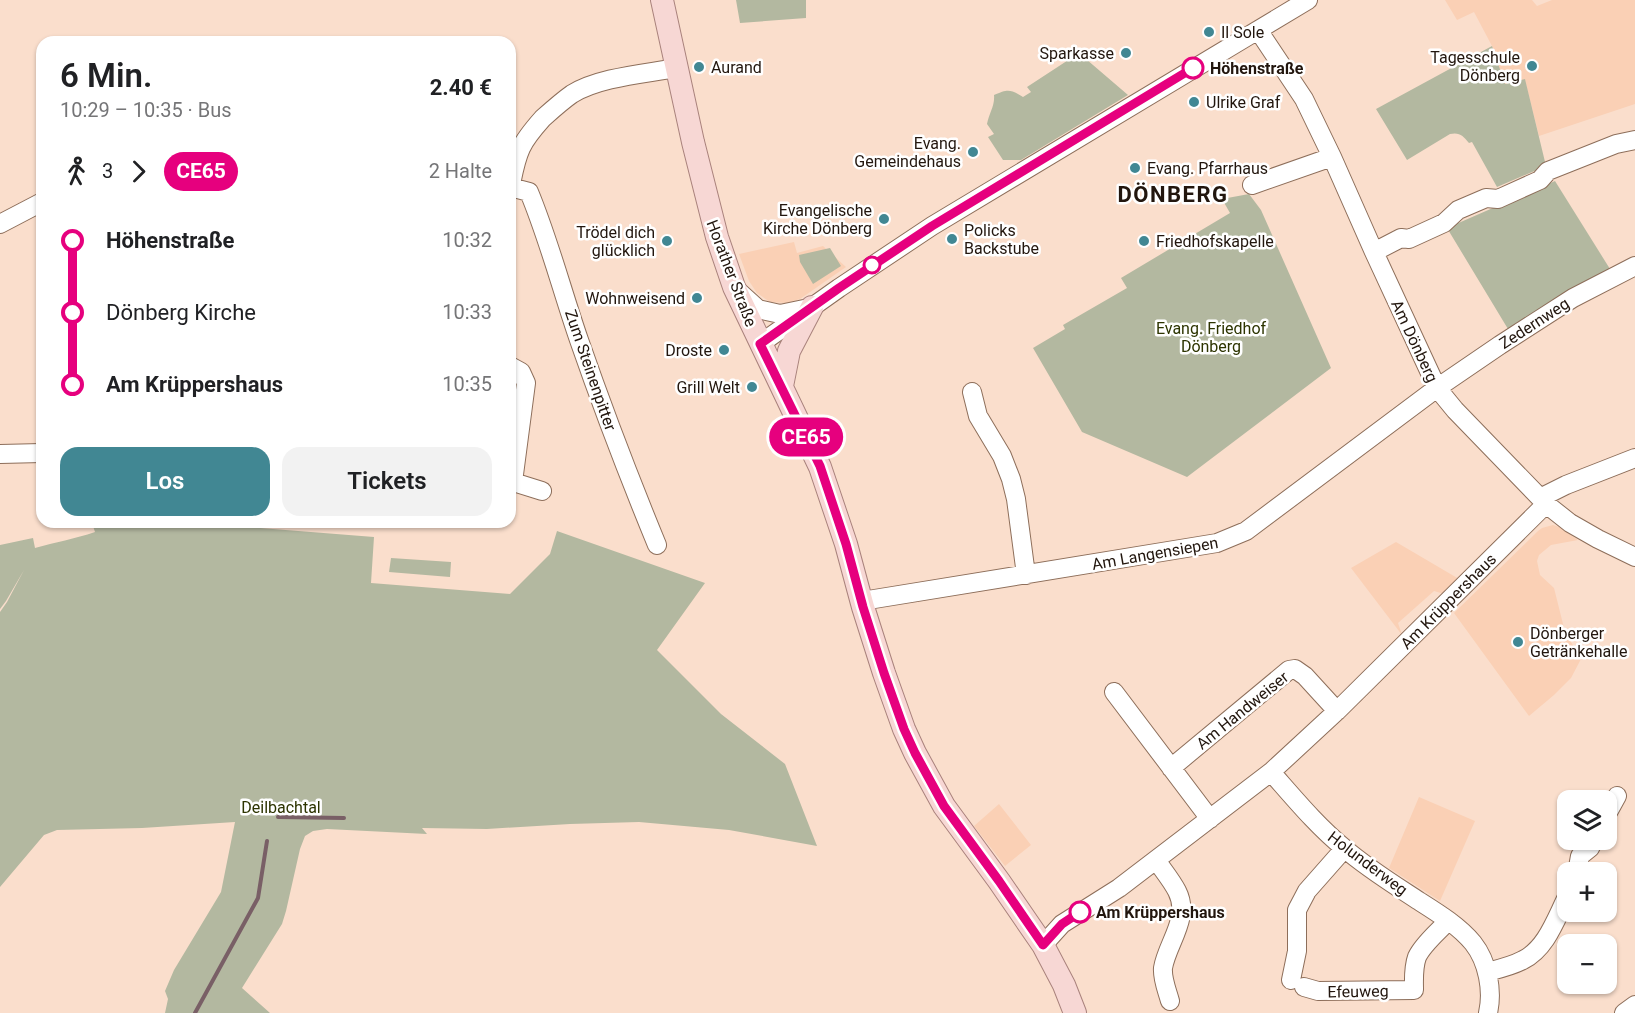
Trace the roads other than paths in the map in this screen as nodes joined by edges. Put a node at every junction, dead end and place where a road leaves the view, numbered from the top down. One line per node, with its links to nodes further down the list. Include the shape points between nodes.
1 (662, 0): 4 (main road, Horather Straße)
2 (1308, 0): 3 (street)
3 (1258, 30): 6 (street, Am Dönberg, via 1304,99); 15 (street, via 932,226)
4 (676, 68): 7 (street, via 615,80 572,95 532,130); 14 (main road, Horather Straße, via 708,205)
5 (1635, 140): 12 (street, via 1548,171 1540,180 1498,200 1486,198 1458,210 1444,223)
6 (1332, 157): 8 (street); 12 (street, Am Dönberg)
7 (516, 161)
8 (1252, 185)
9 (516, 189): 28 (street, Zum Steinenpitter, via 529,192 540,219 590,371)
10 (36, 205): 11 (street)
11 (0, 224)
12 (1374, 252): 19 (street, Am Dönberg)
13 (1633, 273): 19 (street, Zedernweg, via 1573,298)
14 (734, 287): 15 (street, via 758,309 780,314); 16 (main road, Horather Straße)
15 (812, 307): 16 (street); 18 (main road, via 789,351)
16 (760, 344): 18 (main road, Horather Straße)
17 (516, 369): 23 (street, via 526,383)
18 (782, 386): 31 (main road, Horather Straße, via 820,466)
19 (1437, 388): 27 (street, Am Dönberg); 30 (street, Am Langensiepen, via 1246,531 1217,543)
20 (972, 392): 30 (street, via 978,416 1011,479)
21 (36, 453): 22 (street)
22 (0, 454)
23 (516, 454)
24 (1635, 458): 27 (street, via 1566,485)
25 (516, 483): 26 (street)
26 (542, 491)
27 (1543, 501): 29 (street, Am Dönberg, via 1570,523); 33 (street, Am Krüppershaus)
28 (657, 545)
29 (1635, 557)
30 (1026, 575): 31 (street, Am Langensiepen)
31 (862, 601): 43 (main road, Horather Straße, via 915,753 944,806)
32 (1114, 692): 34 (street)
33 (1337, 711): 34 (street, Am Handweiser, via 1305,676 1295,669 1289,670); 35 (street, Am Krüppershaus)
34 (1171, 768): 36 (street)
35 (1271, 772): 36 (street, Am Krüppershaus); 37 (street, Holunderweg)
36 (1210, 819): 39 (street, Am Krüppershaus)
37 (1344, 849): 42 (street, Holunderweg); 42 (street, Efeuweg, via 1307,891 1297,910 1297,983 1318,991 1414,990 1418,957)
38 (1588, 850): 40 (street)
39 (1156, 860): 43 (street, Am Krüppershaus, via 1062,924); 45 (street, via 1178,892 1182,908 1164,966)
40 (1579, 862)
41 (1557, 916): 44 (street, via 1538,949 1522,960)
42 (1448, 921): 44 (street, Holunderweg, via 1474,945)
43 (1043, 945): 47 (main road, Horather Straße)
44 (1487, 972): 48 (street, Holunderweg, via 1491,1000)
45 (1170, 1000)
46 (1635, 1005): 49 (street)
47 (1076, 1013)
48 (1488, 1013)
49 (1624, 1013)

